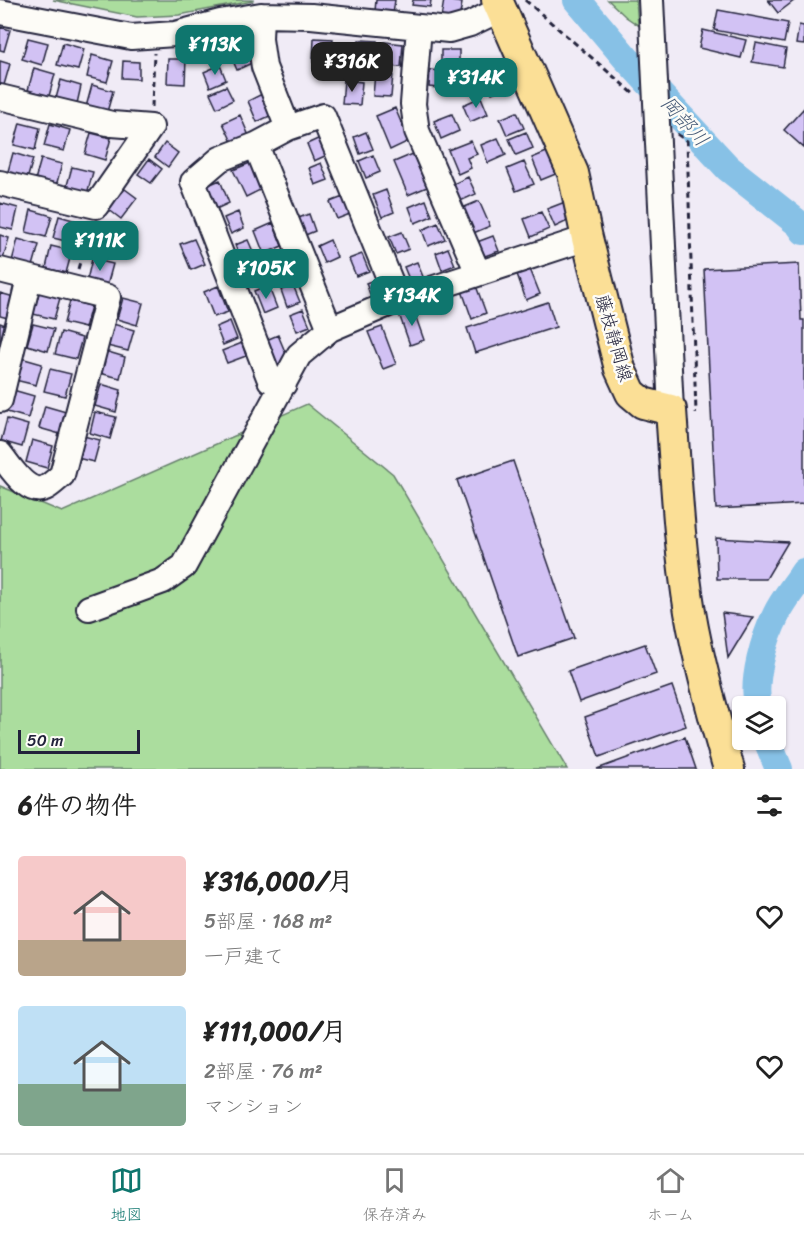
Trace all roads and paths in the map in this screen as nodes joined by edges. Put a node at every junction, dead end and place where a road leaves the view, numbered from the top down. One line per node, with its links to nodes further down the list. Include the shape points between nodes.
1 (651, 0): 22 (street)
2 (499, 5): 5 (street, via 470,24 449,30); 13 (main road, 藤枝静岡線, via 573,173)
3 (0, 12): 6 (street, via 131,37)
4 (261, 15): 5 (street); 6 (street); 9 (street, via 264,68)
5 (419, 27): 15 (street, via 413,104 417,130)
6 (155, 36): 8 (path)
7 (0, 97): 8 (street, via 112,124)
8 (151, 126): 12 (street)
9 (288, 128): 10 (street); 18 (street, via 323,116)
10 (256, 145): 19 (street); 20 (street, via 220,159 193,182 270,380)
11 (0, 183): 12 (street)
12 (96, 206): 17 (path)
13 (587, 238): 15 (street); 22 (main road, 藤枝静岡線, via 621,369 631,393 643,403)
14 (0, 270): 16 (street)
15 (478, 273): 18 (street)
16 (29, 279): 17 (street); 21 (street)
17 (73, 288): 23 (street, via 108,297 62,475 45,489 33,489 18,478)
18 (398, 300): 19 (street)
19 (330, 329): 20 (street, via 299,355)
20 (285, 384): 24 (street, via 184,566 163,581)
21 (0, 400)
22 (671, 410): 25 (main road, via 679,529 690,613)
23 (0, 454)
24 (89, 608)
25 (729, 769)

